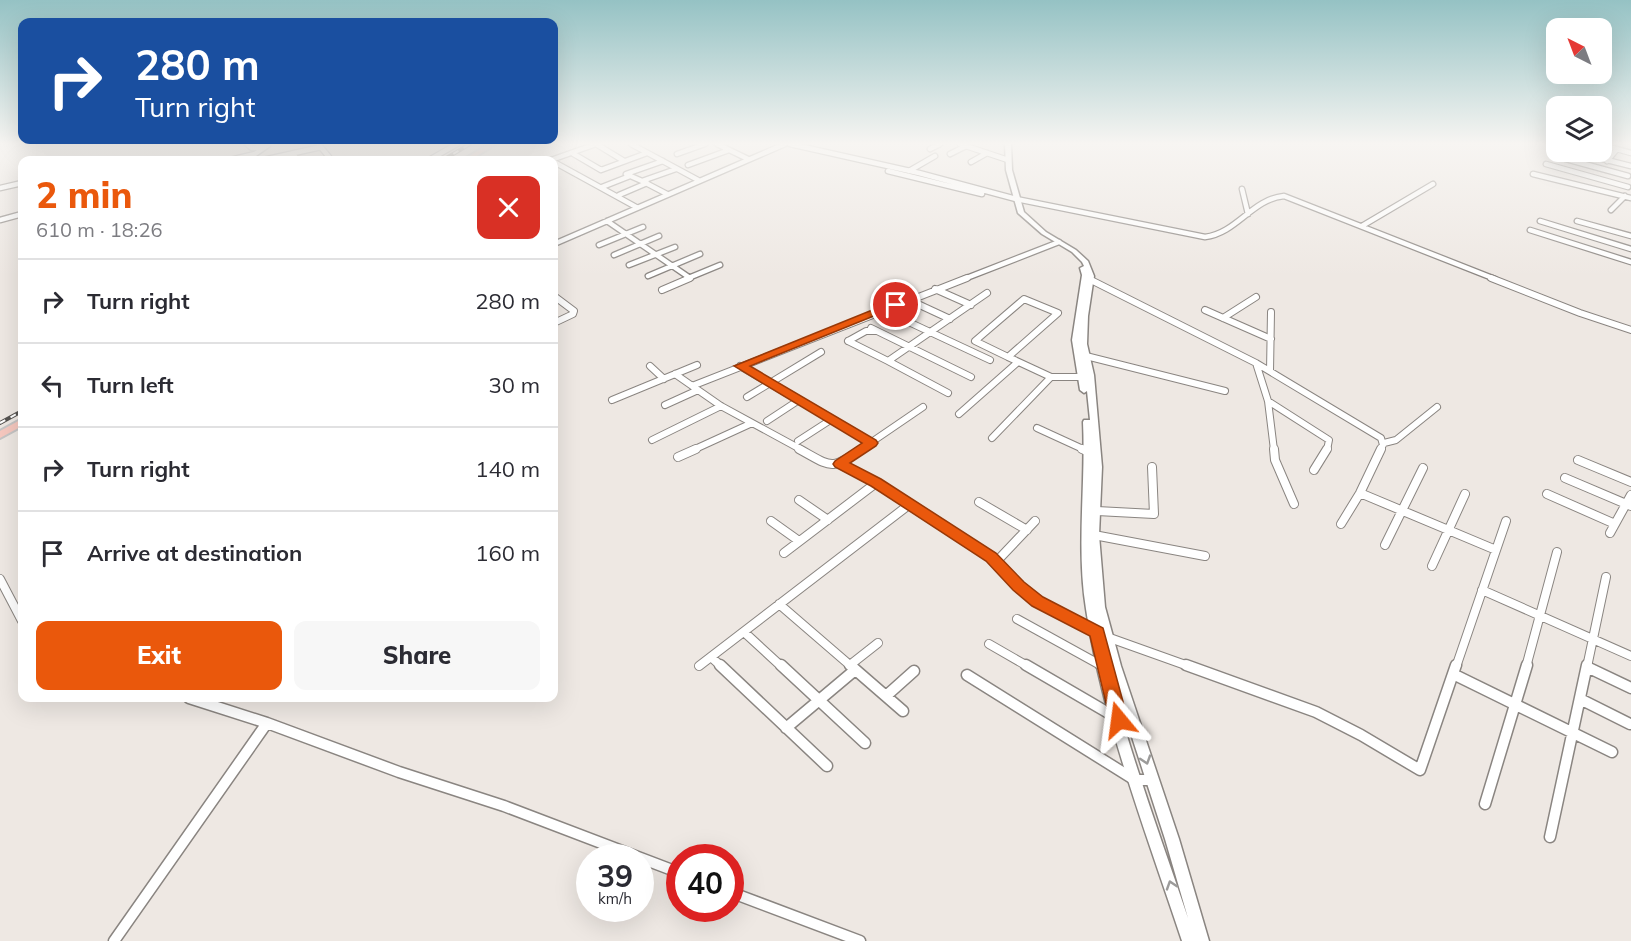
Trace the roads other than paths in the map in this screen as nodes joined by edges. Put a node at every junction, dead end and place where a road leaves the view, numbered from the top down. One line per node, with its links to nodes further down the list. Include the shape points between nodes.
1 (604, 188): 12 (street)
2 (633, 188): 12 (street)
3 (656, 188): 11 (street)
4 (680, 188): 11 (street)
5 (962, 188): 15 (street)
6 (969, 188): 15 (street)
7 (1013, 188): 15 (street)
8 (1426, 188): 25 (street)
9 (1591, 188): 13 (street)
10 (1242, 189): 18 (street)
11 (667, 194): 16 (street)
12 (619, 195): 16 (street)
13 (1625, 196): 14 (street); 17 (street)
14 (1631, 198)
15 (1016, 201): 18 (street, via 1205,237 1220,235); 32 (street, via 1031,224)
16 (636, 207): 21 (street)
17 (1611, 210)
18 (1248, 214): 25 (street, via 1274,195 1284,195)
19 (18, 215): 20 (street)
20 (0, 220)
21 (607, 220): 27 (street); 31 (street)
22 (1540, 220): 34 (street)
23 (1577, 221): 28 (street)
24 (643, 226): 27 (street)
25 (1362, 226): 62 (street)
26 (1530, 230): 39 (street)
27 (626, 234): 33 (street); 35 (street)
28 (1623, 234): 30 (street); 34 (street)
29 (659, 236): 33 (street)
30 (1631, 237)
31 (558, 242)
32 (1059, 242): 48 (street, via 1077,259); 49 (street)
33 (640, 244): 40 (street); 41 (street)
34 (1614, 244): 37 (street); 39 (street)
35 (599, 245)
36 (675, 247): 41 (street)
37 (1631, 249)
38 (700, 254): 45 (street)
39 (1606, 254): 42 (street)
40 (614, 255)
41 (656, 255): 43 (street); 45 (street)
42 (1631, 262)
43 (629, 265)
44 (720, 265): 47 (street)
45 (672, 266): 46 (street); 47 (street)
46 (648, 276)
47 (690, 278): 50 (street)
48 (1087, 278): 67 (street, via 1083,344); 72 (street); 77 (street, via 1076,340)
49 (935, 289): 54 (street); 55 (street)
50 (662, 290)
51 (987, 293): 55 (street)
52 (1256, 297): 59 (street)
53 (558, 299): 61 (street, via 574,311)
54 (909, 300): 56 (street); 60 (street)
55 (971, 305): 60 (street)
56 (883, 310): 63 (street); 75 (street)
57 (1205, 310): 59 (street)
58 (1271, 312): 64 (street)
59 (1223, 318): 64 (street)
60 (951, 319): 63 (street)
61 (558, 321)
62 (1631, 330)
63 (931, 332): 65 (street); 69 (street)
64 (1270, 339): 76 (street)
65 (910, 346): 70 (street); 70 (street, via 874,330 848,341); 79 (street)
66 (821, 352): 82 (street)
67 (1086, 356): 77 (street); 84 (street)
68 (1008, 357): 68 (street, via 975,341 1024,299 1058,313); 71 (street)
69 (990, 360)
70 (888, 361): 85 (street)
71 (1018, 362): 80 (street); 94 (street)
72 (1256, 363): 76 (street); 89 (street)
73 (698, 365): 78 (street)
74 (650, 366): 81 (street)
75 (740, 366): 82 (street); 83 (street)
76 (1270, 371): 105 (street, via 1378,435)
77 (1084, 373): 80 (street); 106 (street); 126 (street, via 1098,467)
78 (675, 374): 81 (street); 83 (street)
79 (971, 377)
80 (1051, 377): 101 (street)
81 (664, 379): 87 (street)
82 (770, 383): 86 (street); 88 (street)
83 (693, 386): 90 (street); 91 (street)
84 (1225, 391)
85 (948, 393)
86 (747, 398)
87 (612, 400)
88 (799, 400): 95 (street); 96 (street)
89 (1268, 401): 112 (street, via 1329,440); 123 (street, via 1275,460)
90 (665, 405)
91 (721, 406): 97 (street); 102 (street)
92 (924, 407): 104 (street)
93 (1437, 407): 105 (street, via 1396,440)
94 (959, 414)
95 (832, 419): 103 (street); 104 (street)
96 (767, 421)
97 (752, 423): 107 (street); 109 (street, via 818,460)
98 (18, 424): 100 (main road)
99 (1037, 428): 106 (street)
100 (0, 435)
101 (992, 438)
102 (652, 440)
103 (798, 441)
104 (872, 443): 109 (street)
105 (1384, 443): 116 (street)
106 (1089, 452): 153 (street, via 1086,536 1089,590)
107 (678, 457)
108 (1578, 460): 114 (street)
109 (840, 464): 115 (street)
110 (1152, 466): 126 (street, via 1154,514)
111 (1424, 468): 125 (street)
112 (1314, 470)
113 (1565, 478): 124 (street)
114 (1631, 482)
115 (876, 483): 122 (street); 127 (street)
116 (1360, 493): 125 (street); 131 (street)
117 (1465, 494): 134 (street)
118 (1547, 494): 132 (street)
119 (1631, 495): 124 (street)
120 (799, 500): 127 (street)
121 (979, 502): 133 (street)
122 (910, 504): 143 (street); 148 (street)
123 (1294, 504)
124 (1628, 505): 132 (street)
125 (1402, 510): 134 (street); 138 (street)
126 (1096, 511): 136 (street)
127 (828, 520): 137 (street)
128 (1035, 521): 133 (street)
129 (1506, 521): 139 (street)
130 (771, 522): 137 (street)
131 (1341, 524)
132 (1615, 524): 135 (street)
133 (1027, 530): 143 (street)
134 (1448, 530): 139 (street); 144 (street)
135 (1610, 533)
136 (1094, 535): 142 (street); 154 (street, via 1100,607)
137 (799, 541): 140 (street)
138 (1385, 544)
139 (1496, 549): 147 (street)
140 (784, 552)
141 (1557, 552): 150 (street)
142 (1205, 556)
143 (996, 562): 153 (street, via 1038,602)
144 (1432, 566)
145 (1606, 577): 155 (street)
146 (0, 579): 149 (street)
147 (1482, 590): 150 (street); 165 (street)
148 (779, 604): 152 (street); 161 (street)
149 (18, 613)
150 (1539, 615): 155 (street); 172 (street)
151 (1017, 619): 162 (street)
152 (744, 632): 159 (street); 170 (street)
153 (1097, 633): 154 (street); 162 (street)
154 (1108, 638): 165 (street, via 1316,712 1420,770); 183 (street, one-way to 183)
155 (1593, 639): 158 (street); 163 (street)
156 (878, 643): 161 (street)
157 (989, 644): 174 (street)
158 (1631, 656)
159 (711, 657): 160 (street); 177 (street)
160 (699, 666)
161 (852, 667): 168 (street); 170 (street)
162 (1104, 667): 174 (street)
163 (1587, 667): 167 (street); 169 (street)
164 (914, 671): 168 (street)
165 (1453, 674): 172 (street)
166 (968, 675): 182 (street)
167 (1631, 688)
168 (886, 696): 173 (street)
169 (1580, 699): 176 (street); 178 (street)
170 (819, 700): 177 (street); 179 (street)
171 (201, 702): 175 (street)
172 (1516, 705): 178 (street); 184 (street)
173 (903, 711)
174 (1119, 720): 182 (street)
175 (267, 723): 186 (street); 188 (street)
176 (1630, 724)
177 (786, 728): 181 (street)
178 (1572, 732): 180 (street); 185 (street)
179 (865, 743)
180 (1612, 752)
181 (827, 766)
182 (1137, 780): 183 (street); 190 (street, one-way to 182)
183 (1152, 780): 191 (street)
184 (1485, 804)
185 (1550, 837)
186 (666, 868)
187 (744, 897): 189 (street)
188 (114, 941)
189 (860, 941)
190 (1189, 941)
191 (1202, 941)

